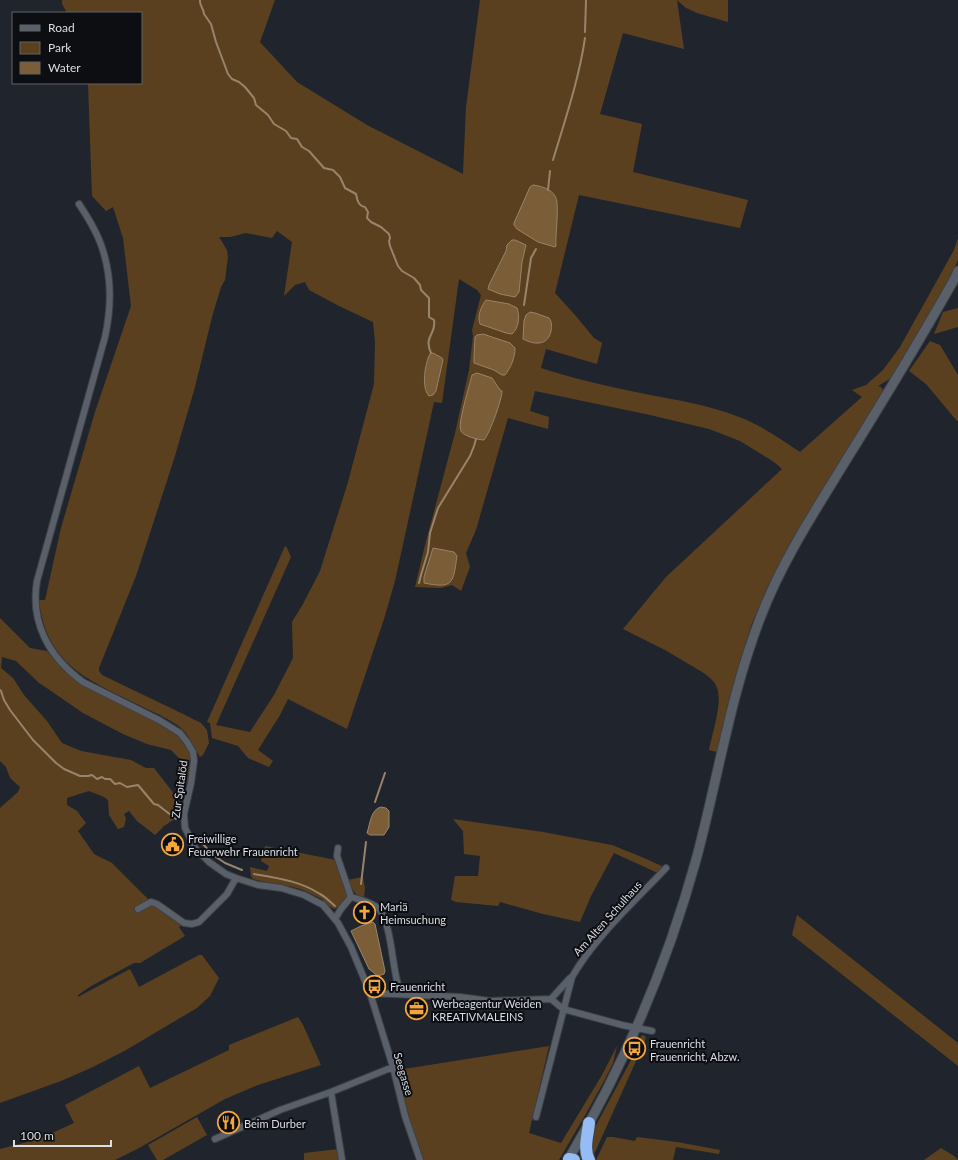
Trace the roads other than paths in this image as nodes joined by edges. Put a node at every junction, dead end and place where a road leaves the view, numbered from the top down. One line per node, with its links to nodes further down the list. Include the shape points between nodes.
1 (79, 204): 5 (street, Zur Spitalöd, via 100,242 107,266 110,312 37,581 35,593 40,629 54,654 73,675 180,733 193,752 194,761 184,814 184,828 195,848 209,862)
2 (958, 271): 14 (main road, via 907,362 817,507 769,596 739,680 689,884 668,947)
3 (338, 848): 6 (street, via 337,856)
4 (666, 868): 9 (street, Am Alten Schulhaus, via 599,940 579,964)
5 (236, 878): 7 (street, via 226,894 199,922 184,923 151,902); 8 (street, Zur Spitalöd, via 304,895 323,905)
6 (351, 897): 8 (street); 11 (street, via 374,905 382,914 386,922)
7 (138, 909)
8 (335, 919): 10 (street, Seegasse, via 351,947)
9 (572, 977): 12 (street); 13 (street, Am Alten Schulhaus)
10 (370, 993): 11 (street); 16 (street, Seegasse)
11 (401, 994): 12 (street, via 490,1001)
12 (551, 999): 13 (street)
13 (563, 1009): 14 (street); 18 (street, Am Alten Schulhaus)
14 (636, 1028): 15 (street); 19 (main road, via 615,1076)
15 (652, 1030)
16 (392, 1067): 17 (street); 22 (street, Seegasse)
17 (330, 1092): 20 (street, via 280,1110); 21 (street)
18 (536, 1117)
19 (589, 1123): 23 (main road); 24 (highway, via 586,1148)
20 (215, 1139)
21 (342, 1160)
22 (420, 1160)
23 (570, 1160)
24 (589, 1160)

